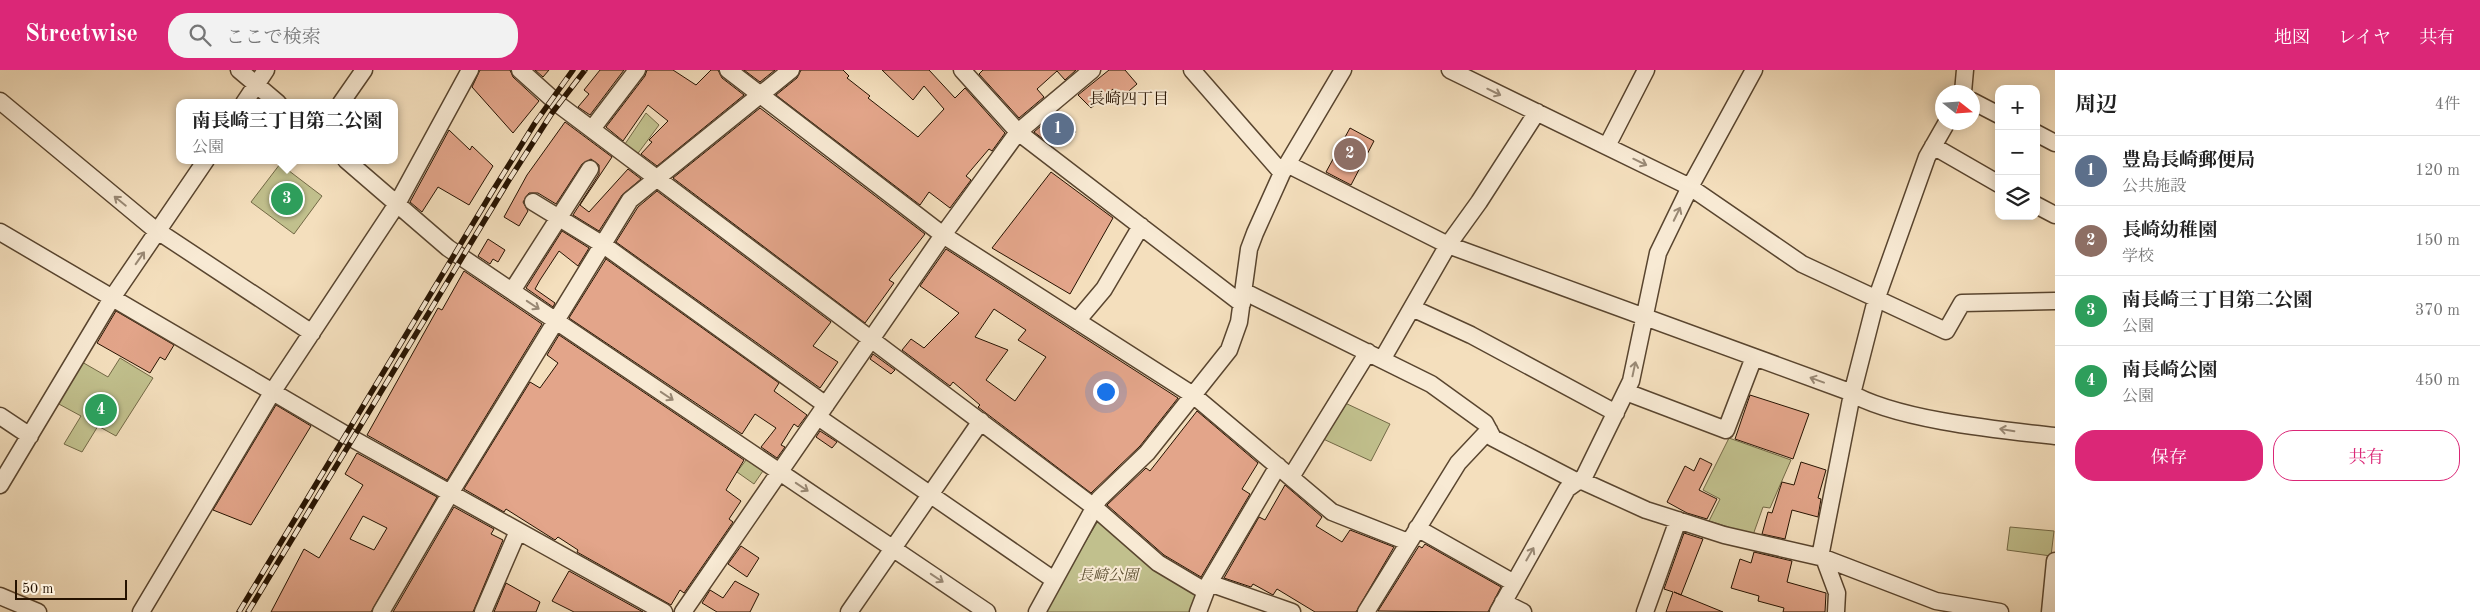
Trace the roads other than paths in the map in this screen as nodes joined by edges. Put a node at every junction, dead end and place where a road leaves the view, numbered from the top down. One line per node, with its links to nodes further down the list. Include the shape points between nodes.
1 (240, 70): 17 (street)
2 (266, 70): 17 (street)
3 (364, 70): 22 (street)
4 (470, 70): 42 (street)
5 (520, 70): 27 (street)
6 (638, 70): 27 (street)
7 (728, 70): 19 (street)
8 (792, 70): 19 (street)
9 (962, 70): 29 (street)
10 (1090, 70): 29 (street)
11 (1192, 70): 36 (street)
12 (1343, 70): 36 (street)
13 (1646, 70): 32 (street)
14 (1754, 70): 40 (street)
15 (1965, 70): 18 (street)
16 (1456, 71): 25 (street, one-way to 25)
17 (256, 84): 20 (street); 21 (street)
18 (1964, 85)
19 (761, 95): 38 (street); 49 (street)
20 (247, 99)
21 (273, 99)
22 (344, 99)
23 (0, 101): 47 (street, one-way to 23)
24 (1980, 105): 26 (street)
25 (1537, 112): 32 (street); 51 (street)
26 (1995, 113)
27 (592, 129): 38 (street)
28 (1942, 130): 33 (street)
29 (1018, 132): 46 (street); 49 (street)
30 (2040, 136): 31 (street)
31 (2055, 143)
32 (1607, 146): 40 (street, one-way to 40)
33 (1933, 146): 39 (street); 55 (street)
34 (203, 164): 47 (street)
35 (351, 164): 42 (street)
36 (1285, 168): 51 (street); 53 (street, via 1249,249)
37 (590, 169): 45 (street)
38 (656, 177): 50 (street, via 630,200); 62 (street)
39 (1995, 182)
40 (1690, 187): 55 (street, via 1802,264); 58 (street, one-way to 40, via 1658,253)
41 (533, 202): 45 (street)
42 (397, 204): 52 (street, via 448,248); 61 (street)
43 (2040, 207): 44 (street)
44 (2055, 216)
45 (559, 218): 50 (street); 52 (street)
46 (1141, 226): 53 (street); 60 (street, via 1104,289)
47 (158, 231): 54 (street, one-way to 47); 61 (street)
48 (0, 232): 54 (street)
49 (943, 235): 60 (street); 62 (street)
50 (603, 244): 59 (street); 69 (street)
51 (1448, 245): 57 (street); 58 (street)
52 (512, 291): 59 (street, one-way to 59)
53 (1242, 297): 63 (street); 68 (street, via 1239,322 1229,350)
54 (112, 298): 65 (street); 74 (street)
55 (1876, 300): 56 (street, via 1946,331 1962,303); 67 (street)
56 (2055, 301)
57 (1412, 308): 63 (street); 70 (street, via 1471,335)
58 (1645, 318): 64 (street); 66 (street, one-way to 58)
59 (556, 321): 77 (street, one-way to 77); 81 (street)
60 (1077, 322): 68 (street)
61 (312, 333): 65 (street)
62 (871, 339): 69 (street); 72 (street)
63 (1375, 355): 73 (street, via 1431,384 1485,423); 78 (street)
64 (1754, 358): 66 (street, via 1726,430); 67 (street, one-way to 64)
65 (273, 391): 81 (street); 97 (street)
66 (1626, 392): 70 (street)
67 (1852, 394): 75 (street, one-way to 67, via 1915,416); 89 (street)
68 (1193, 395): 76 (street); 83 (street, via 1147,453 1099,498)
69 (822, 411): 77 (street); 82 (street)
70 (1616, 413): 79 (street)
71 (0, 416): 74 (street)
72 (981, 421): 82 (street); 83 (street)
73 (1489, 430): 79 (street, via 1493,438); 85 (street, via 1458,463)
74 (30, 436): 80 (street)
75 (2055, 436)
76 (1278, 466): 78 (street); 93 (street)
77 (780, 472): 88 (street, one-way to 88); 101 (street)
78 (1291, 477): 87 (street, via 1332,512)
79 (1579, 481): 84 (street); 92 (street, one-way to 79, via 1567,489)
80 (0, 486)
81 (450, 493): 86 (street); 98 (street)
82 (931, 495): 88 (street); 91 (street)
83 (1094, 507): 91 (street); 93 (street, via 1158,563)
84 (1678, 520): 89 (street); 109 (street)
85 (1417, 528): 87 (street); 92 (street)
86 (518, 531): 99 (street); 100 (street)
87 (1408, 542): 107 (street)
88 (893, 549): 102 (street); 103 (street, one-way to 103)
89 (1822, 558): 110 (street, via 1838,593); 111 (street, via 1936,601)
90 (2055, 561): 112 (street)
91 (1054, 580): 104 (street)
92 (1514, 583): 95 (street)
93 (1207, 587): 105 (street); 106 (street)
94 (0, 596): 96 (street)
95 (1500, 607): 108 (street)
96 (38, 612)
97 (141, 612)
98 (382, 612)
99 (483, 612)
100 (664, 612)
101 (683, 612)
102 (849, 612)
103 (987, 612)
104 (1037, 612)
105 (1198, 612)
106 (1292, 612)
107 (1366, 612)
108 (1523, 612)
109 (1645, 612)
110 (1836, 612)
111 (2000, 612)
112 (2050, 612)

